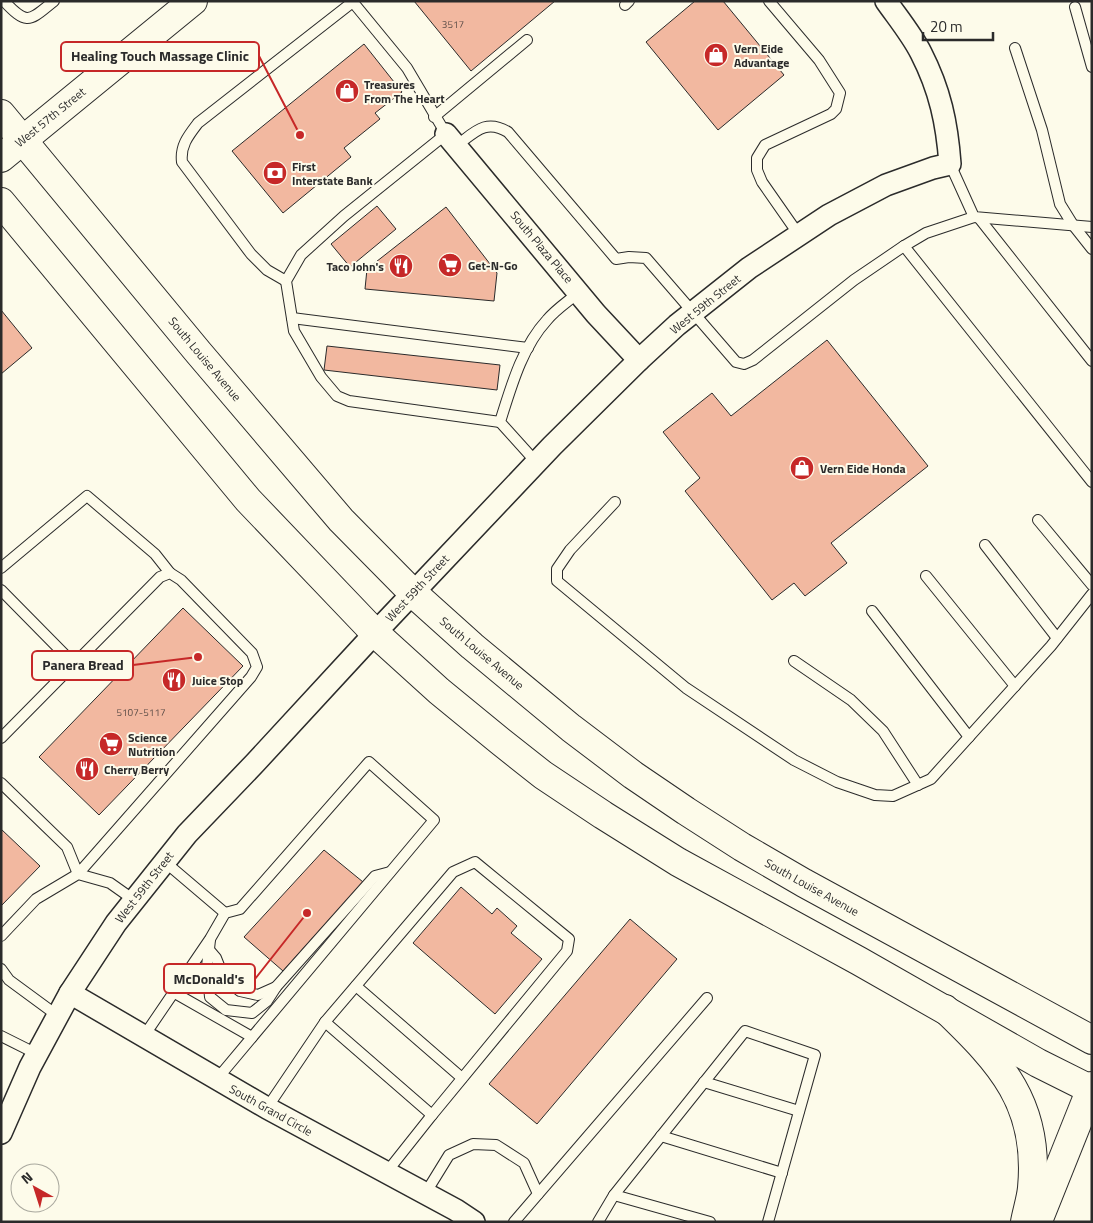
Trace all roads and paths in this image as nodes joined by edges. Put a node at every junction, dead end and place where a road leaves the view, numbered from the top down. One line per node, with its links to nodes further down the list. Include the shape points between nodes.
1 (4, 1): 2 (lane, via 22,18 28,19)
2 (54, 1)
3 (193, 1): 13 (main road, West 57th Street)
4 (769, 1): 20 (lane, via 819,60 840,94 836,109 831,114 765,146 757,158 762,182)
5 (886, 1): 15 (street, via 921,52 941,101)
6 (353, 2): 12 (lane, via 407,68); 23 (lane, via 198,124 180,151 182,162 250,254 267,270)
7 (1075, 7): 10 (lane)
8 (527, 40): 12 (lane)
9 (1015, 48): 18 (lane, via 1042,130 1060,204)
10 (1092, 66)
11 (1, 114): 13 (main road, South Louise Avenue)
12 (445, 132): 23 (lane, via 301,255); 24 (street, South Plaza Place); 25 (lane, via 493,125 508,132 616,259 646,258)
13 (22, 140): 14 (main road, West 57th Street); 41 (main road, South Louise Avenue, via 329,505)
14 (1, 158)
15 (950, 164): 17 (lane); 20 (street, West 59th Street, via 886,185)
16 (1, 202): 44 (main road, via 248,500)
17 (976, 218): 18 (lane); 21 (lane, via 926,234); 29 (lane)
18 (1073, 225): 19 (lane); 22 (lane)
19 (1092, 227)
20 (798, 235): 25 (street, West 59th Street, via 748,268)
21 (904, 246): 25 (lane, via 854,280 754,360 744,364 736,362); 32 (lane)
22 (1092, 250)
23 (286, 281): 26 (lane)
24 (579, 292): 27 (lane, via 546,320); 28 (street, South Plaza Place)
25 (693, 312): 28 (street, West 59th Street)
26 (292, 318): 27 (lane); 30 (lane, via 294,331 321,378 337,396 348,401)
27 (528, 348): 30 (lane, via 511,385)
28 (639, 360): 31 (street, West 59th Street)
29 (1092, 361)
30 (500, 422): 31 (lane)
31 (536, 462): 41 (street, West 59th Street)
32 (1092, 482)
33 (615, 502): 52 (lane, via 570,550 557,569 557,581 686,688 794,760 837,782 874,795 894,796)
34 (1038, 520): 39 (lane)
35 (985, 545): 45 (lane)
36 (1, 568): 37 (lane, via 88,496)
37 (170, 572): 47 (lane, via 160,577); 55 (lane, via 252,653 257,668)
38 (926, 576): 48 (lane)
39 (1092, 585)
40 (1, 590): 47 (lane)
41 (413, 593): 44 (street, West 59th Street); 73 (main road, South Louise Avenue, via 571,728 686,811 804,883)
42 (1092, 594): 45 (lane)
43 (872, 611): 49 (lane)
44 (375, 633): 53 (street, West 59th Street, via 187,834); 67 (main road, via 500,742 603,815 678,862)
45 (1057, 638): 48 (lane)
46 (794, 661): 52 (lane, via 851,700 883,731)
47 (74, 664): 50 (lane)
48 (1015, 686): 49 (lane)
49 (969, 737): 52 (lane, via 931,779)
50 (1, 738)
51 (1, 783): 55 (lane, via 67,847)
52 (918, 785)
53 (165, 862): 56 (street, West 59th Street); 57 (lane)
54 (390, 872): 57 (lane, via 434,820 369,762 240,909); 63 (lane, via 375,876); 72 (lane)
55 (78, 874): 56 (lane, via 110,883); 58 (lane, via 36,899)
56 (134, 900): 65 (street, West 59th Street)
57 (225, 913): 59 (lane)
58 (1, 936)
59 (210, 939): 60 (lane); 64 (lane)
60 (210, 950): 63 (lane, via 224,978 240,991 258,995); 63 (lane, via 207,966 210,997 226,1010 252,1013 267,1001)
61 (1, 970): 68 (lane, via 9,980)
62 (356, 986): 69 (lane); 75 (lane); 75 (lane, via 453,872 475,862 569,939 567,951)
63 (276, 987)
64 (173, 992): 71 (lane); 72 (lane)
65 (70, 993): 68 (street, West 59th Street); 71 (street, South Grand Circle)
66 (707, 998): 87 (lane)
67 (945, 1009): 78 (main road, via 1038,1063); 94 (main road, via 999,1065 1023,1107 1033,1159 1032,1190)
68 (58, 1016): 74 (street, West 59th Street)
69 (325, 1022): 79 (lane); 81 (lane)
70 (1, 1036): 74 (lane)
71 (144, 1036): 76 (street, South Grand Circle)
72 (252, 1037): 76 (lane)
73 (1092, 1040)
74 (37, 1054): 82 (street, West 59th Street)
75 (462, 1078): 81 (lane)
76 (217, 1079): 79 (street, South Grand Circle)
77 (704, 1082): 80 (lane); 80 (lane, via 745,1030 815,1055); 83 (lane)
78 (1091, 1088): 95 (main road)
79 (267, 1108): 84 (street, South Grand Circle)
80 (799, 1111): 85 (lane)
81 (432, 1115): 84 (lane)
82 (1, 1132)
83 (660, 1136): 85 (lane); 88 (lane)
84 (386, 1172): 86 (street, South Grand Circle)
85 (782, 1173): 93 (lane)
86 (425, 1194): 87 (lane, via 449,1155 473,1144 496,1145 524,1163); 89 (street, South Grand Circle)
87 (538, 1194): 90 (lane)
88 (614, 1195): 91 (lane); 92 (lane)
89 (474, 1222)
90 (514, 1222)
91 (598, 1222)
92 (710, 1222)
93 (768, 1222)
94 (1025, 1222)
95 (1038, 1222)

